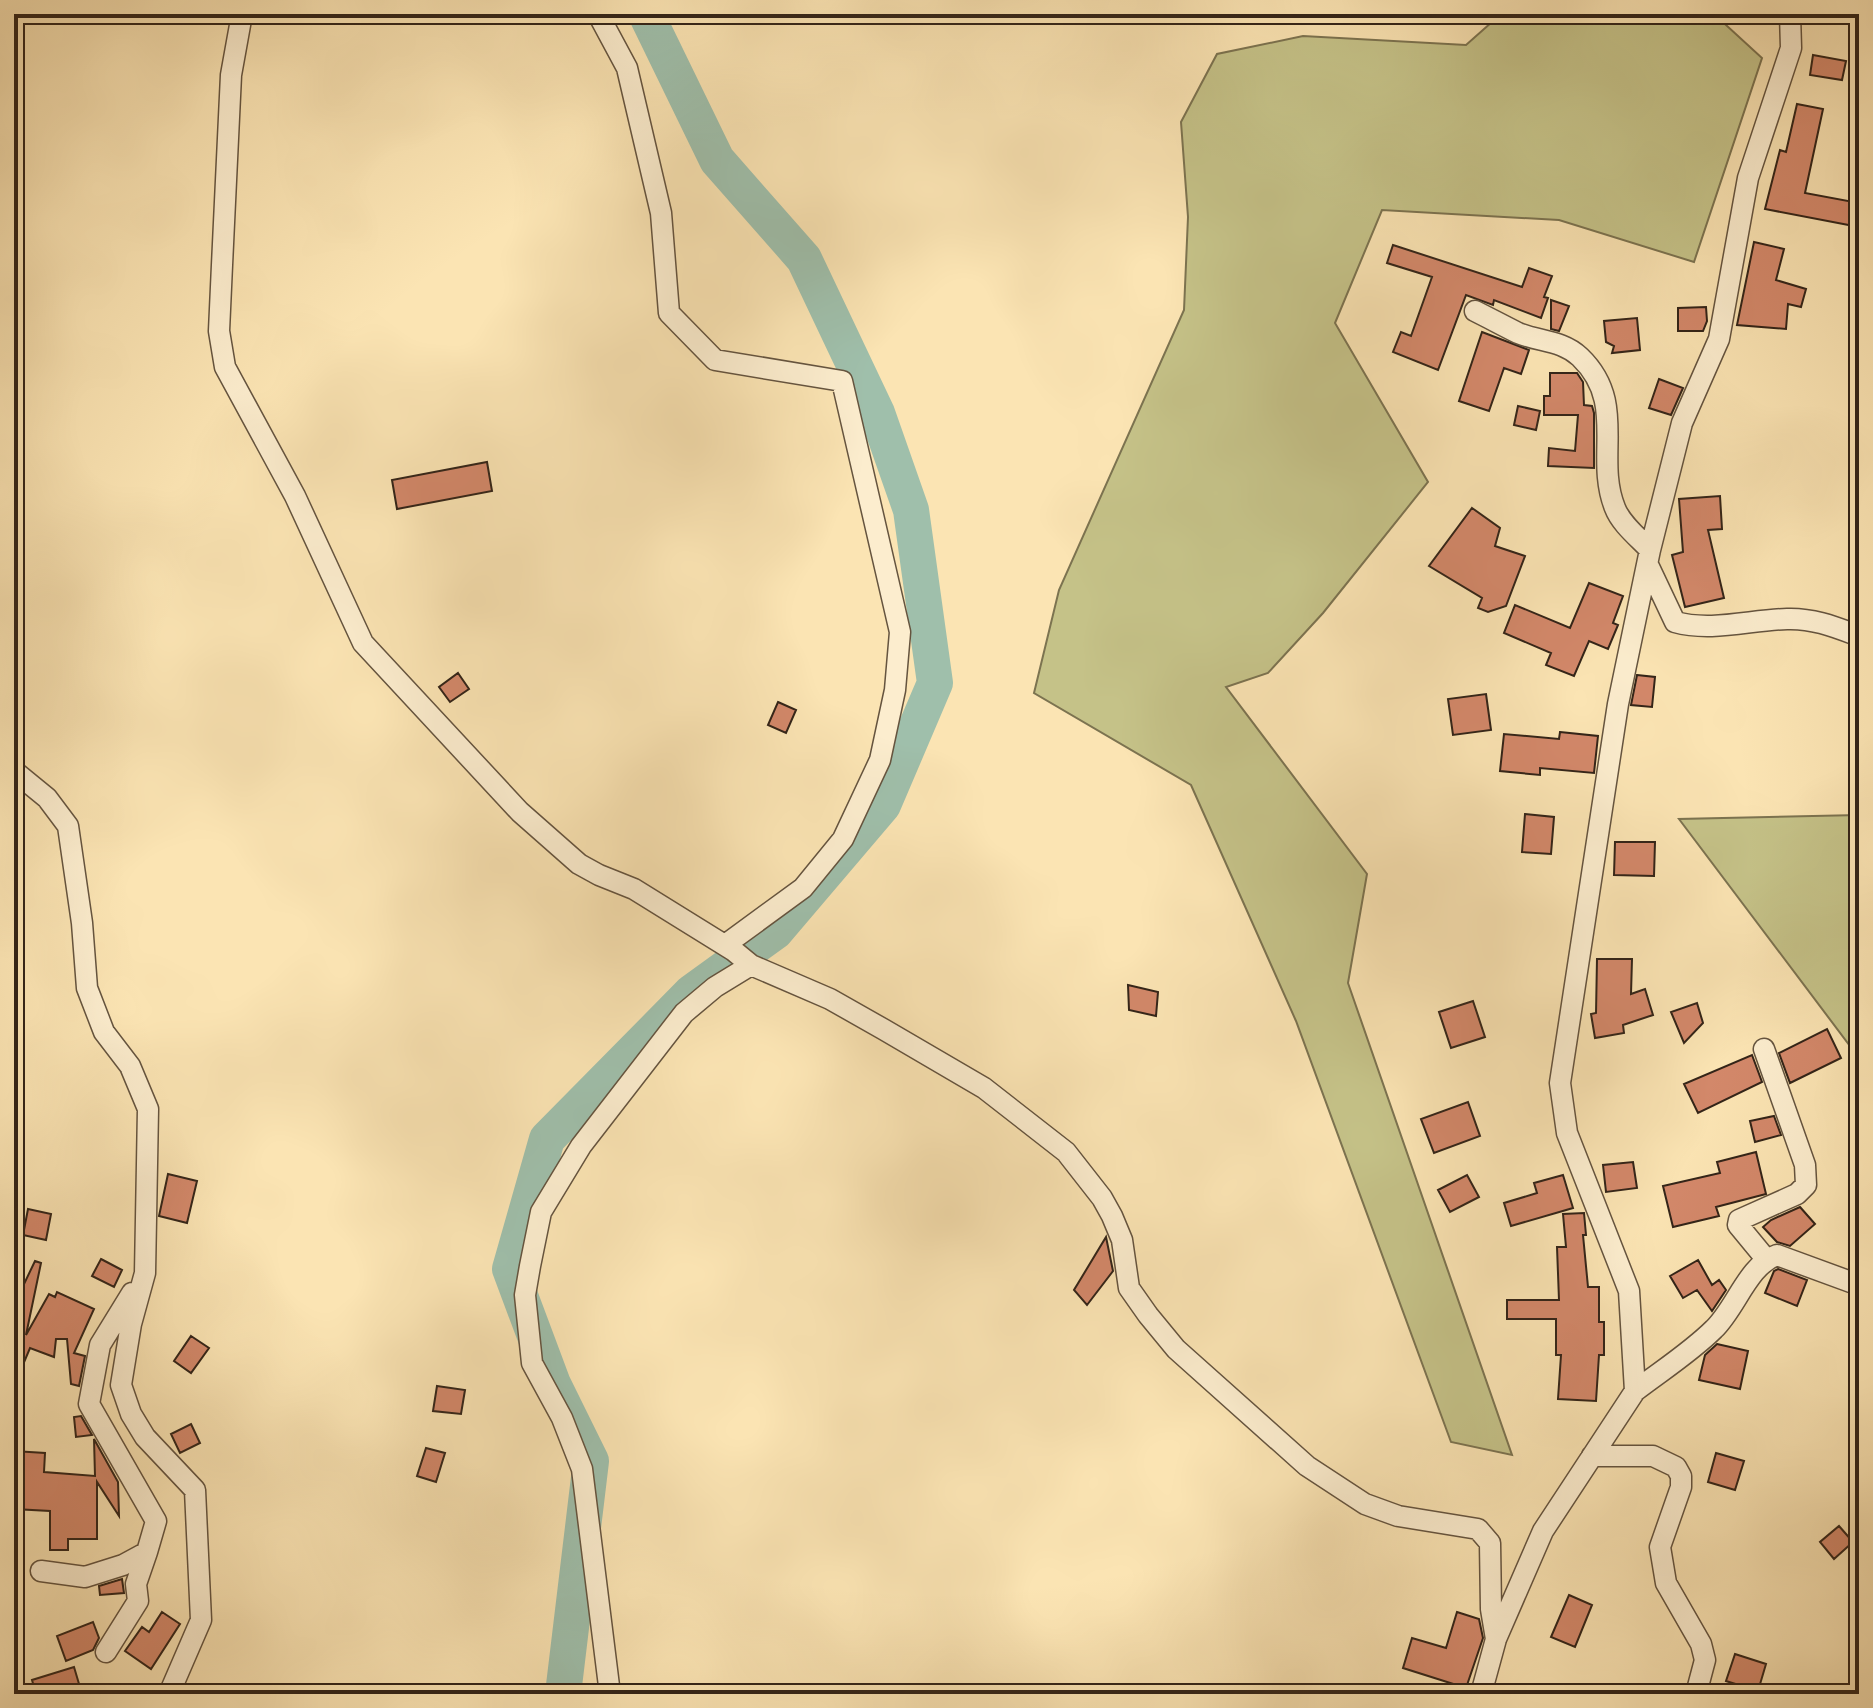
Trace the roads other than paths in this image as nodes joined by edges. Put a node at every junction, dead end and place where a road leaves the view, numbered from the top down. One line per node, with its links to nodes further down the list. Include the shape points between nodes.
1 (242, 14): 8 (street, via 231,75 224,218 219,331 225,367 295,496 363,643 520,812 579,864 634,889)
2 (598, 14): 8 (street, via 627,68 661,213 669,313 715,360 842,381 900,632 895,690 880,760 843,839)
3 (1790, 14): 5 (street, via 1791,48 1748,178 1719,339 1682,423)
4 (1475, 311): 5 (street, via 1521,334 1566,347 1589,368 1603,388 1608,410 1615,508)
5 (1650, 558): 6 (street, via 1675,622 1693,627 1789,618 1823,622); 13 (street, via 1618,704 1560,1083 1567,1133 1629,1291)
6 (1859, 636)
7 (14, 771): 11 (street, via 47,798 68,826 87,988 104,1032 130,1066 148,1109)
8 (738, 955): 17 (street, via 830,999 971,1081 1066,1152 1112,1216 1122,1240 1129,1288 1176,1349 1210,1381 1307,1466 1365,1504 1398,1516 1478,1529 1490,1543); 20 (street, via 715,987 684,1013 581,1146 541,1212 530,1266 525,1295 532,1363 582,1469)
9 (1764, 1049): 10 (street, via 1805,1165 1806,1185 1739,1220)
10 (1766, 1259): 12 (street, via 1777,1255); 13 (street, via 1715,1329)
11 (145, 1273): 15 (street, via 100,1345 89,1404 156,1521); 19 (street, via 121,1385 145,1437 195,1490 201,1620)
12 (1859, 1285)
13 (1635, 1391): 14 (street)
14 (1592, 1456): 17 (street, via 1543,1531); 22 (street, via 1653,1456 1676,1467 1681,1476 1660,1547 1666,1583 1705,1660)
15 (147, 1552): 16 (street, via 85,1577); 18 (street, via 136,1584 138,1601)
16 (41, 1571)
17 (1496, 1639): 21 (street)
18 (106, 1652)
19 (169, 1694)
20 (610, 1694)
21 (1481, 1694)
22 (1696, 1694)

